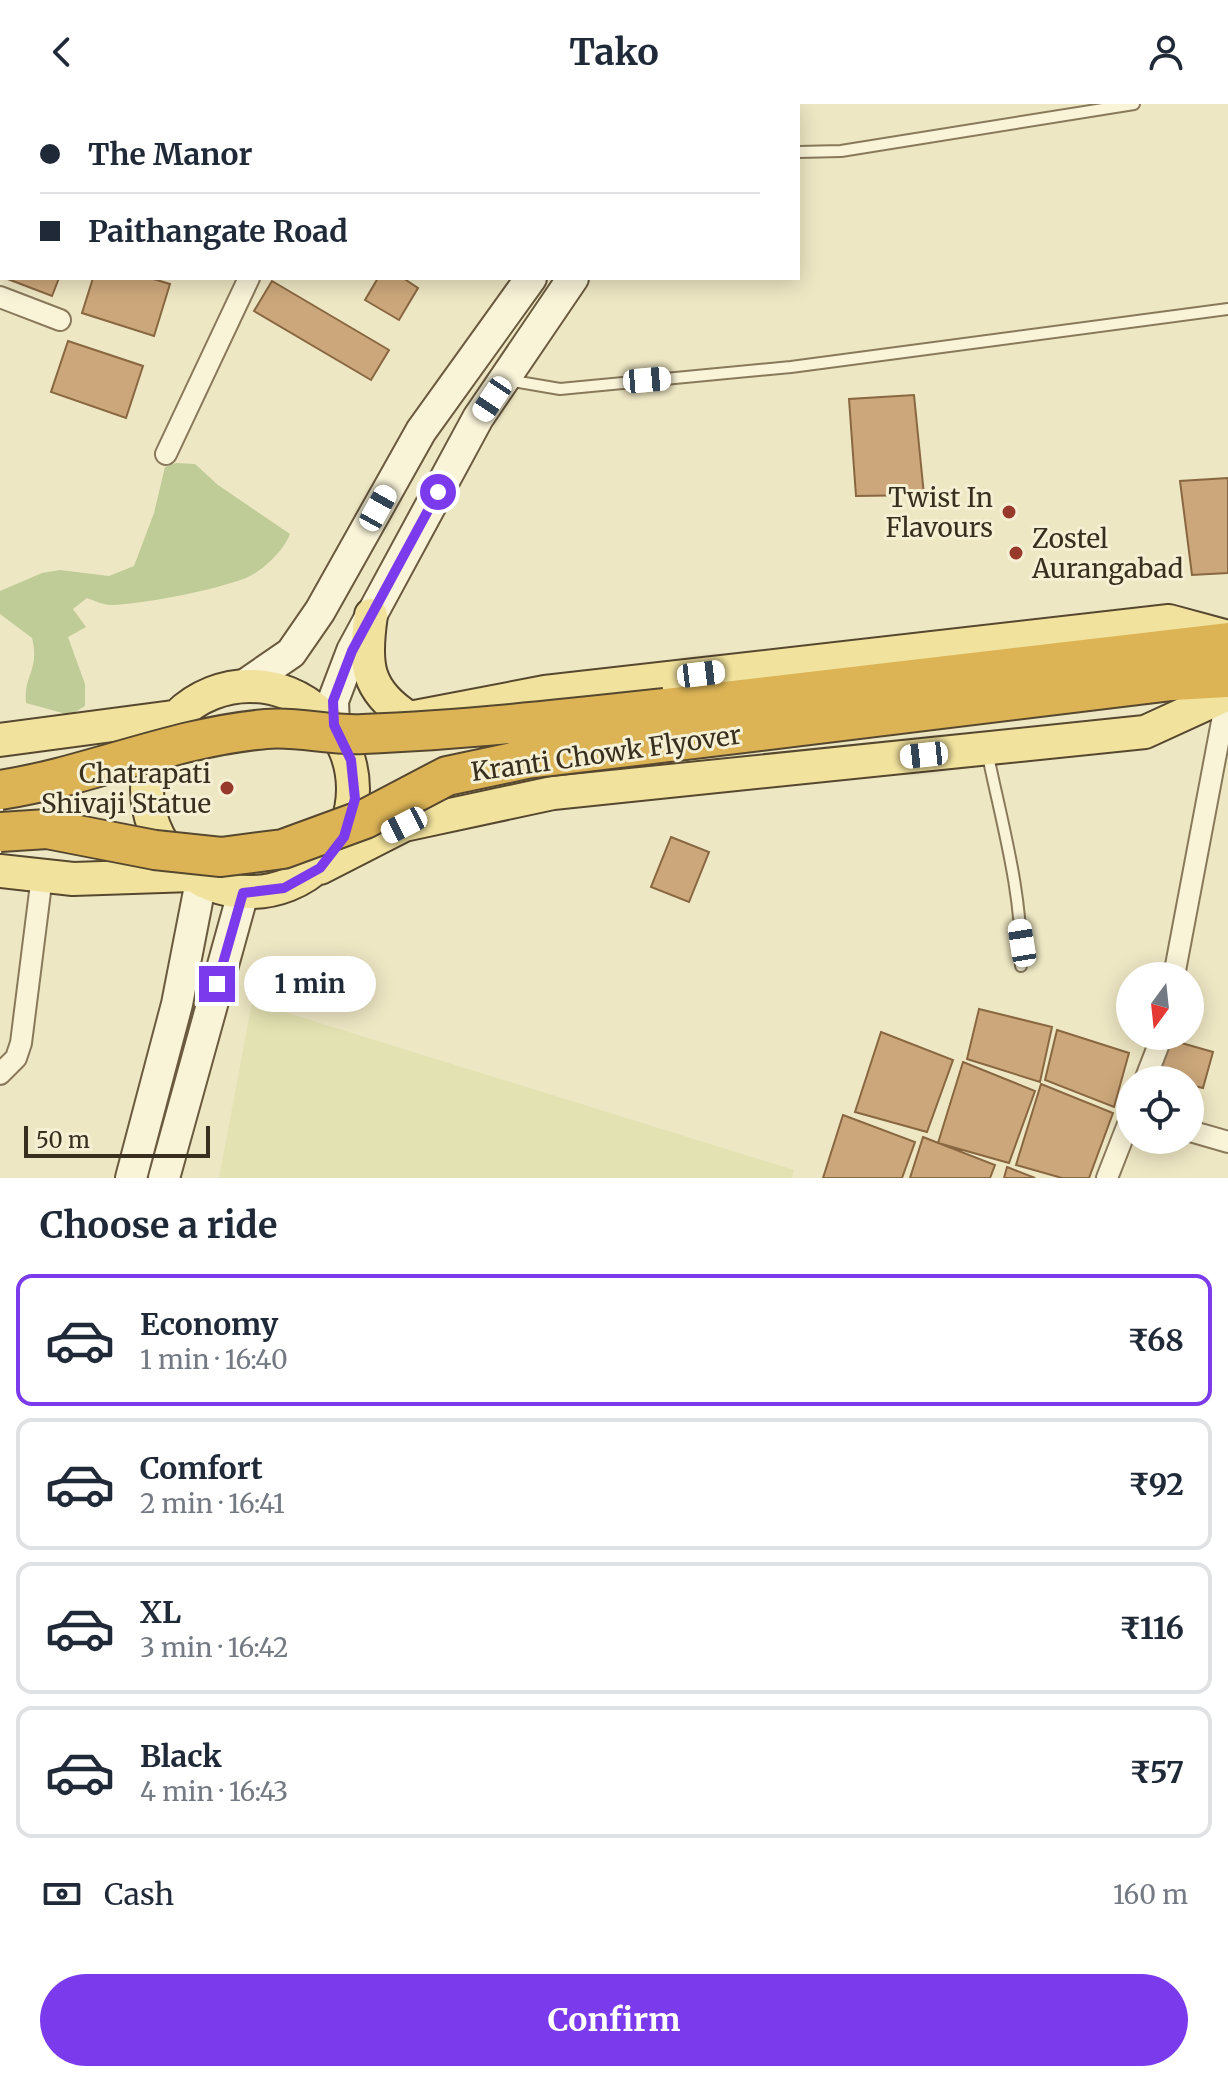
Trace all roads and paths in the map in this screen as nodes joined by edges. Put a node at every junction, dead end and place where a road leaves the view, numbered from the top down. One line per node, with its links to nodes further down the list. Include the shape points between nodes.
1 (1134, 104): 2 (lane, via 841,151)
2 (800, 152)
3 (244, 280): 10 (street)
4 (530, 280): 14 (main road, via 421,431 299,643)
5 (572, 280): 9 (main road)
6 (0, 297): 8 (street)
7 (1228, 309): 9 (lane, via 791,367 560,389)
8 (60, 320)
9 (505, 379): 11 (main road, via 478,418)
10 (166, 454)
11 (371, 615): 17 (main road, via 367,670 392,708); 19 (main road, via 333,701)
12 (1228, 640): 17 (main road, via 1169,621 545,692); 18 (highway, Kranti Chowk Flyover)
13 (1228, 678): 18 (highway, Kranti Chowk Flyover)
14 (246, 684): 16 (main road, via 206,693); 19 (main road, via 286,696)
15 (1228, 695): 21 (main road, via 1145,732); 29 (street)
16 (173, 717): 20 (main road); 27 (main road, via 153,749 145,786 152,824 171,857)
17 (409, 718): 19 (main road)
18 (667, 725): 22 (highway, Kranti Chowk Flyover, bridge, via 353,735 269,728 199,738 46,783); 23 (highway, Kranti Chowk Flyover, bridge, via 447,776 365,819 283,849 221,857 47,829)
19 (335, 728): 24 (main road, via 351,760 355,799 344,837)
20 (0, 740)
21 (986, 749): 24 (main road, via 553,793 404,825); 30 (lane, via 1012,879)
22 (0, 790)
23 (0, 832)
24 (320, 868): 28 (main road, via 284,888)
25 (0, 871): 26 (main road)
26 (42, 876): 27 (main road); 31 (street, via 21,1043 16,1058)
27 (197, 878): 28 (main road); 35 (main road, via 177,1004)
28 (243, 893): 36 (main road)
29 (1177, 962)
30 (1021, 966)
31 (0, 1074)
32 (1204, 1135): 33 (street)
33 (1228, 1142)
34 (1116, 1154): 37 (street)
35 (131, 1178)
36 (164, 1178)
37 (1107, 1178)

